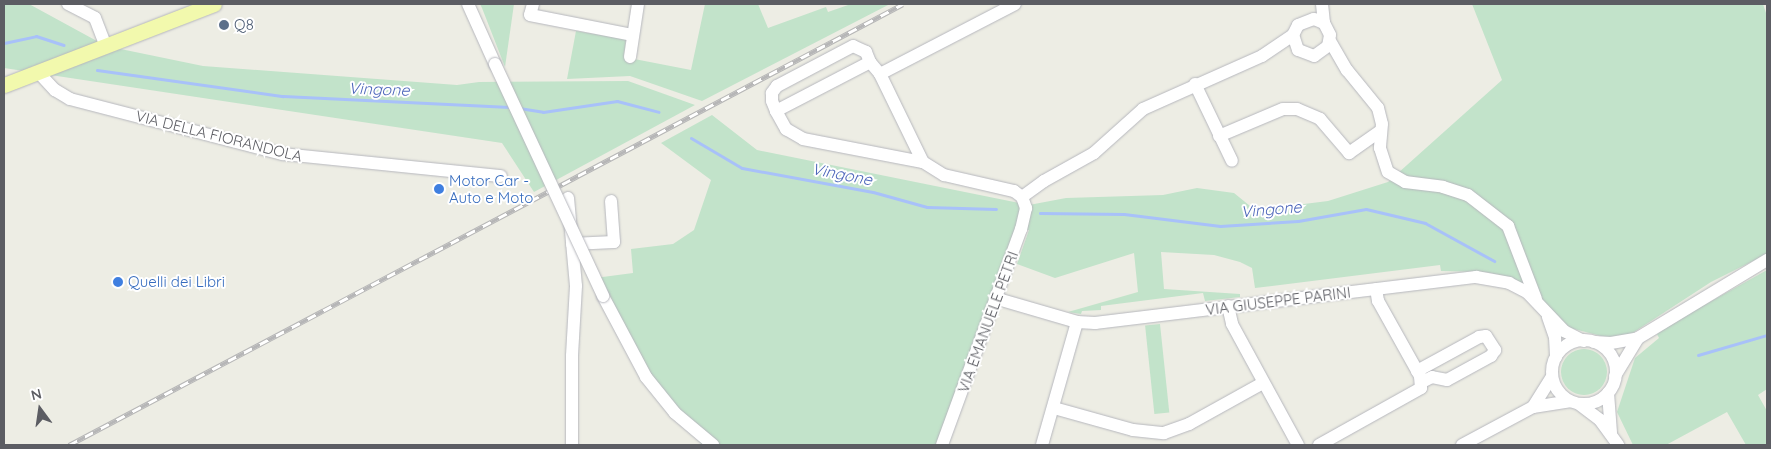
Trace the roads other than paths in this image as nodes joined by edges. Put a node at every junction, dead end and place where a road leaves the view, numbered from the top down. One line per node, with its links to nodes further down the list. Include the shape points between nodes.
1 (68, 4): 14 (street, via 95,18)
2 (214, 4): 14 (main road)
3 (468, 4): 57 (street, bridge, via 603,296 646,377 675,413)
4 (533, 4): 11 (street, via 530,15)
5 (638, 4): 11 (street)
6 (1016, 4): 22 (street)
7 (1315, 4): 9 (street)
8 (1322, 4): 10 (street)
9 (1308, 19): 10 (street); 12 (street, via 1298,25)
10 (1324, 23): 13 (street)
11 (633, 35): 17 (street)
12 (1293, 35): 15 (street); 18 (street)
13 (1330, 41): 16 (street); 21 (street)
14 (103, 47): 20 (main road)
15 (1298, 50): 16 (street, via 1308,56); 18 (street)
16 (1320, 55): 21 (street)
17 (630, 56)
18 (1262, 56): 23 (street)
19 (870, 62): 22 (street); 25 (street); 25 (street, via 866,52 853,46 840,52 777,86 772,93)
20 (43, 70): 24 (main road); 30 (street, VIA DELLA FIORANDOLA, via 55,90 70,99 283,154)
21 (1347, 70): 26 (street, via 1378,108)
22 (880, 74): 29 (street)
23 (1195, 84): 27 (street); 31 (street, via 1142,109 1094,153 1044,180)
24 (4, 85)
25 (776, 111): 29 (street, via 786,129 803,139)
26 (1380, 131): 27 (street, via 1349,153 1320,119 1297,109 1283,109); 35 (street, via 1380,148 1388,172 1405,182 1443,187 1468,195 1508,226)
27 (1219, 136): 28 (street)
28 (1232, 161)
29 (923, 162): 31 (street, via 944,176 1014,191)
30 (501, 176)
31 (1022, 197): 39 (street, VIA EMANUELE PETRI, via 1025,215)
32 (568, 198): 34 (street)
33 (611, 201): 34 (street, via 614,242)
34 (572, 244): 56 (street, via 576,286)
35 (1520, 257): 37 (street); 40 (street)
36 (1764, 264): 44 (street)
37 (1509, 283): 38 (street, VIA GIUSEPPE PARINI, via 1476,277); 40 (street, VIA GIUSEPPE PARINI)
38 (1376, 289): 41 (street, VIA GIUSEPPE PARINI); 49 (street, via 1378,300)
39 (998, 299): 43 (street, VIA GIUSEPPE PARINI); 58 (street, VIA EMANUELE PETRI)
40 (1536, 300): 42 (street, VIA GIUSEPPE PARINI)
41 (1228, 306): 43 (street, VIA GIUSEPPE PARINI, via 1095,323); 50 (street, via 1232,324)
42 (1548, 315): 45 (street, VIA GIUSEPPE PARINI, via 1564,331); 46 (street, VIA GIUSEPPE PARINI, via 1555,337)
43 (1077, 322): 54 (street)
44 (1638, 338): 45 (street, via 1611,343); 48 (street)
45 (1589, 341): 46 (street, via 1563,348); 48 (street, via 1611,356)
46 (1556, 357): 47 (street)
47 (1552, 376): 52 (street, via 1560,394); 53 (street)
48 (1616, 376): 51 (street)
49 (1420, 380): 49 (street, via 1432,377 1447,380 1491,356 1495,350 1486,336 1479,337); 61 (street)
50 (1263, 383): 54 (street, via 1188,424 1164,432 1133,430); 60 (street)
51 (1608, 393): 52 (street, via 1589,404); 55 (street)
52 (1574, 402): 53 (street); 55 (street)
53 (1533, 407): 62 (street)
54 (1054, 408): 59 (street)
55 (1611, 432): 63 (street)
56 (572, 445)
57 (713, 445)
58 (942, 445)
59 (1042, 445)
60 (1298, 445)
61 (1319, 445)
62 (1462, 445)
63 (1618, 445)

